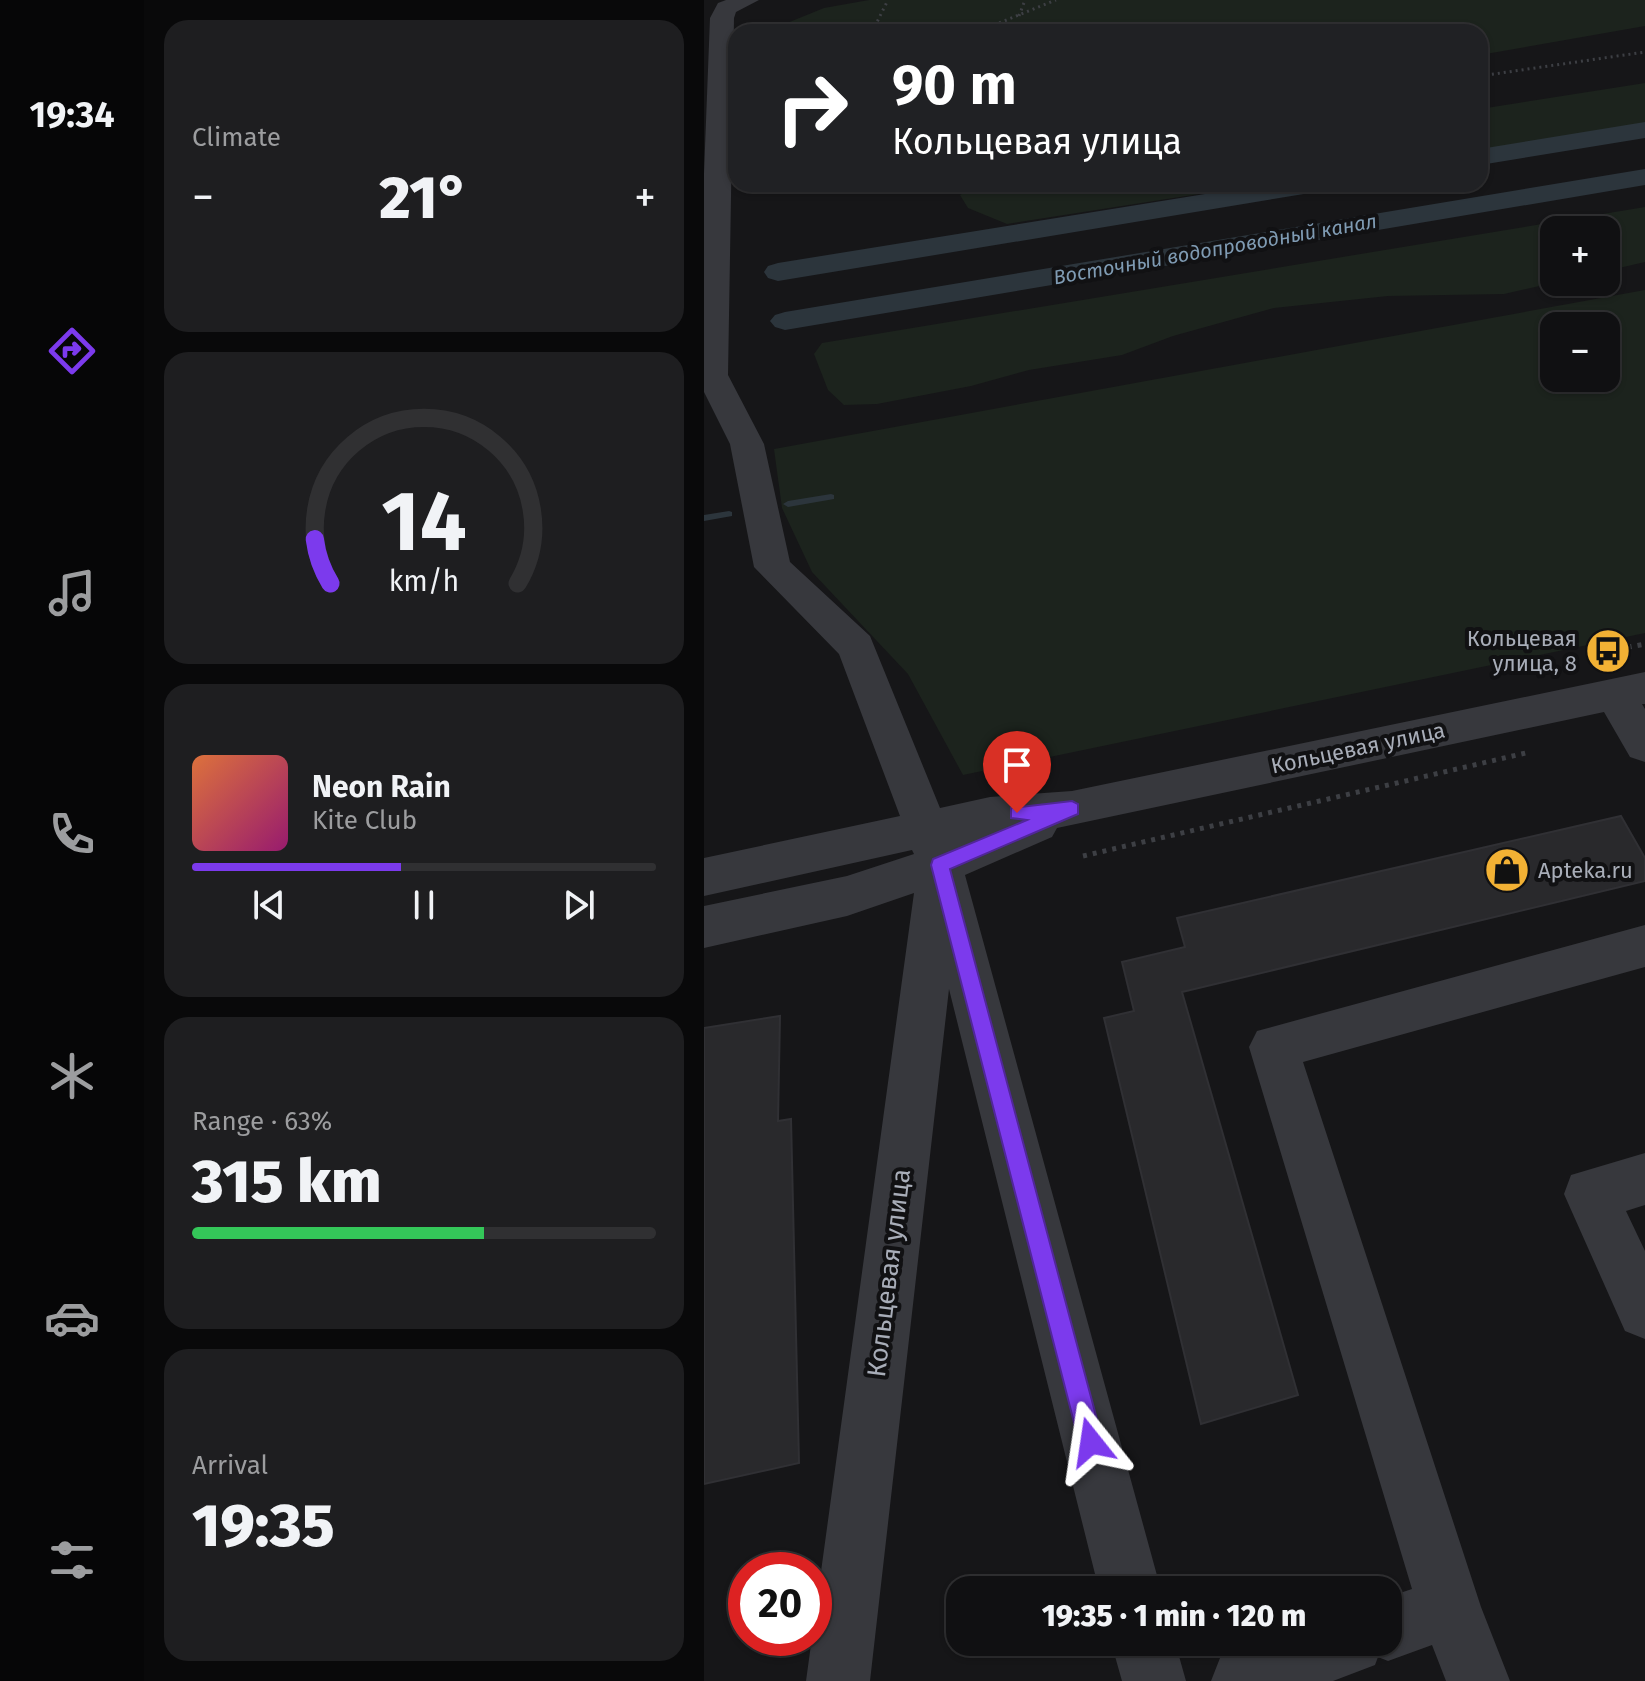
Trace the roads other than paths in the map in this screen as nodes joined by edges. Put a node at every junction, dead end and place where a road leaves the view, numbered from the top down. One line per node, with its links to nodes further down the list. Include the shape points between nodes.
1 (747, 0): 4 (street, via 726,8 722,18 712,375 747,444 773,567 856,646)
2 (1630, 691): 3 (street); 4 (street, Кольцевая улица, via 1072,809)
3 (1645, 745)
4 (933, 846): 5 (street, Кольцевая улица); 6 (street, Кольцевая улица, via 847,896); 10 (street); 15 (street, Кольцевая улица)
5 (704, 877)
6 (704, 927)
7 (1645, 946): 11 (street, via 1274,1047)
8 (1645, 1179): 9 (street, via 1590,1194)
9 (1645, 1311)
10 (1126, 1576)
11 (1449, 1607): 12 (street); 18 (street)
12 (1402, 1624)
13 (1147, 1656): 16 (street)
14 (1313, 1656): 17 (street)
15 (838, 1681)
16 (1154, 1681)
17 (1243, 1681)
18 (1478, 1681)

